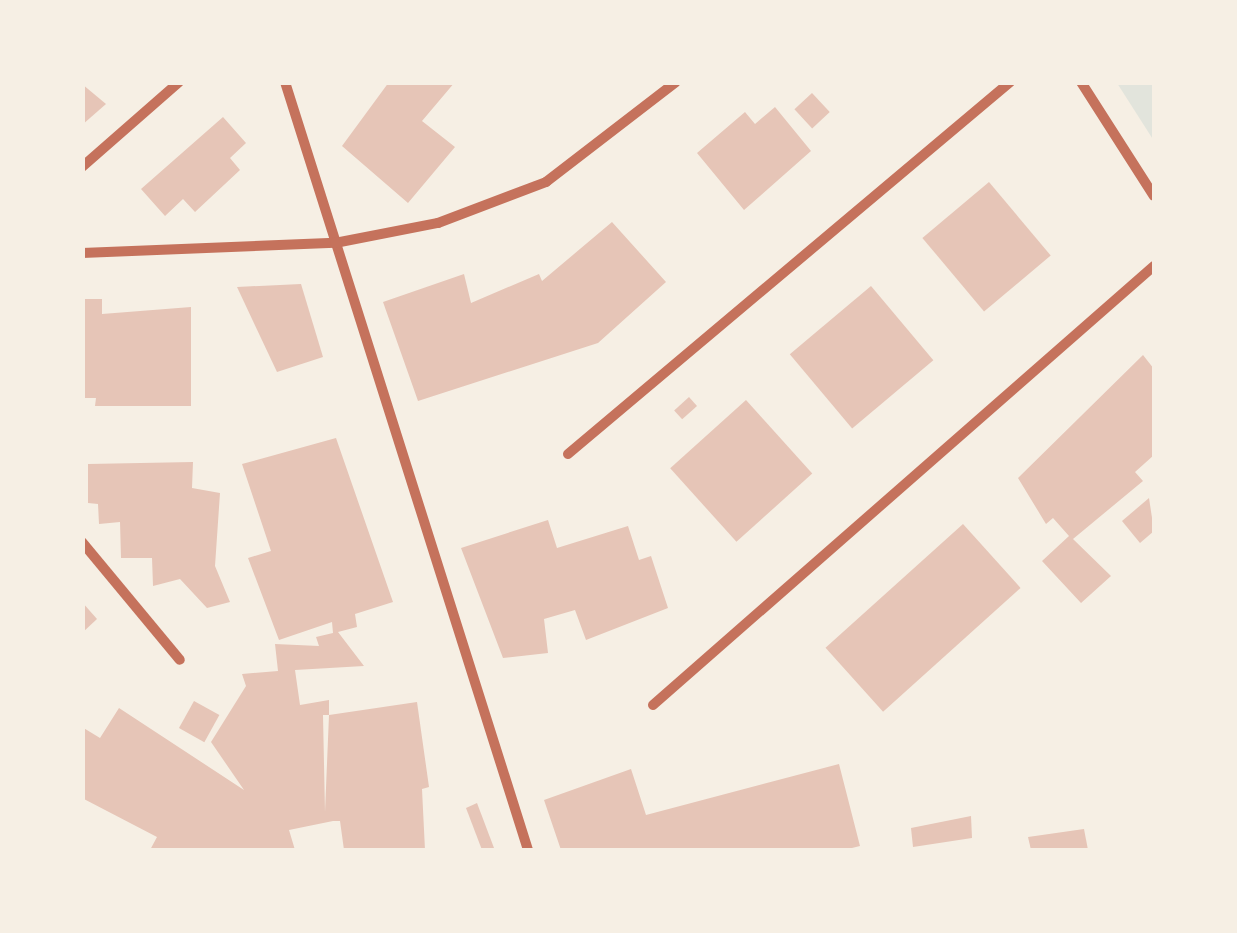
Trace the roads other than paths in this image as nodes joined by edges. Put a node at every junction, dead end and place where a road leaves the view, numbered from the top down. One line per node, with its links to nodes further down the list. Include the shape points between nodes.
1 (179, 82): 6 (street)
2 (284, 82): 8 (street)
3 (676, 82): 8 (street, via 546,182 438,223)
4 (1010, 82): 11 (street)
5 (1082, 82): 7 (street)
6 (82, 167)
7 (1154, 196)
8 (336, 243): 9 (street); 15 (street)
9 (82, 252)
10 (1154, 266): 14 (street)
11 (568, 454)
12 (82, 542): 13 (street)
13 (180, 660)
14 (653, 705)
15 (528, 850)

